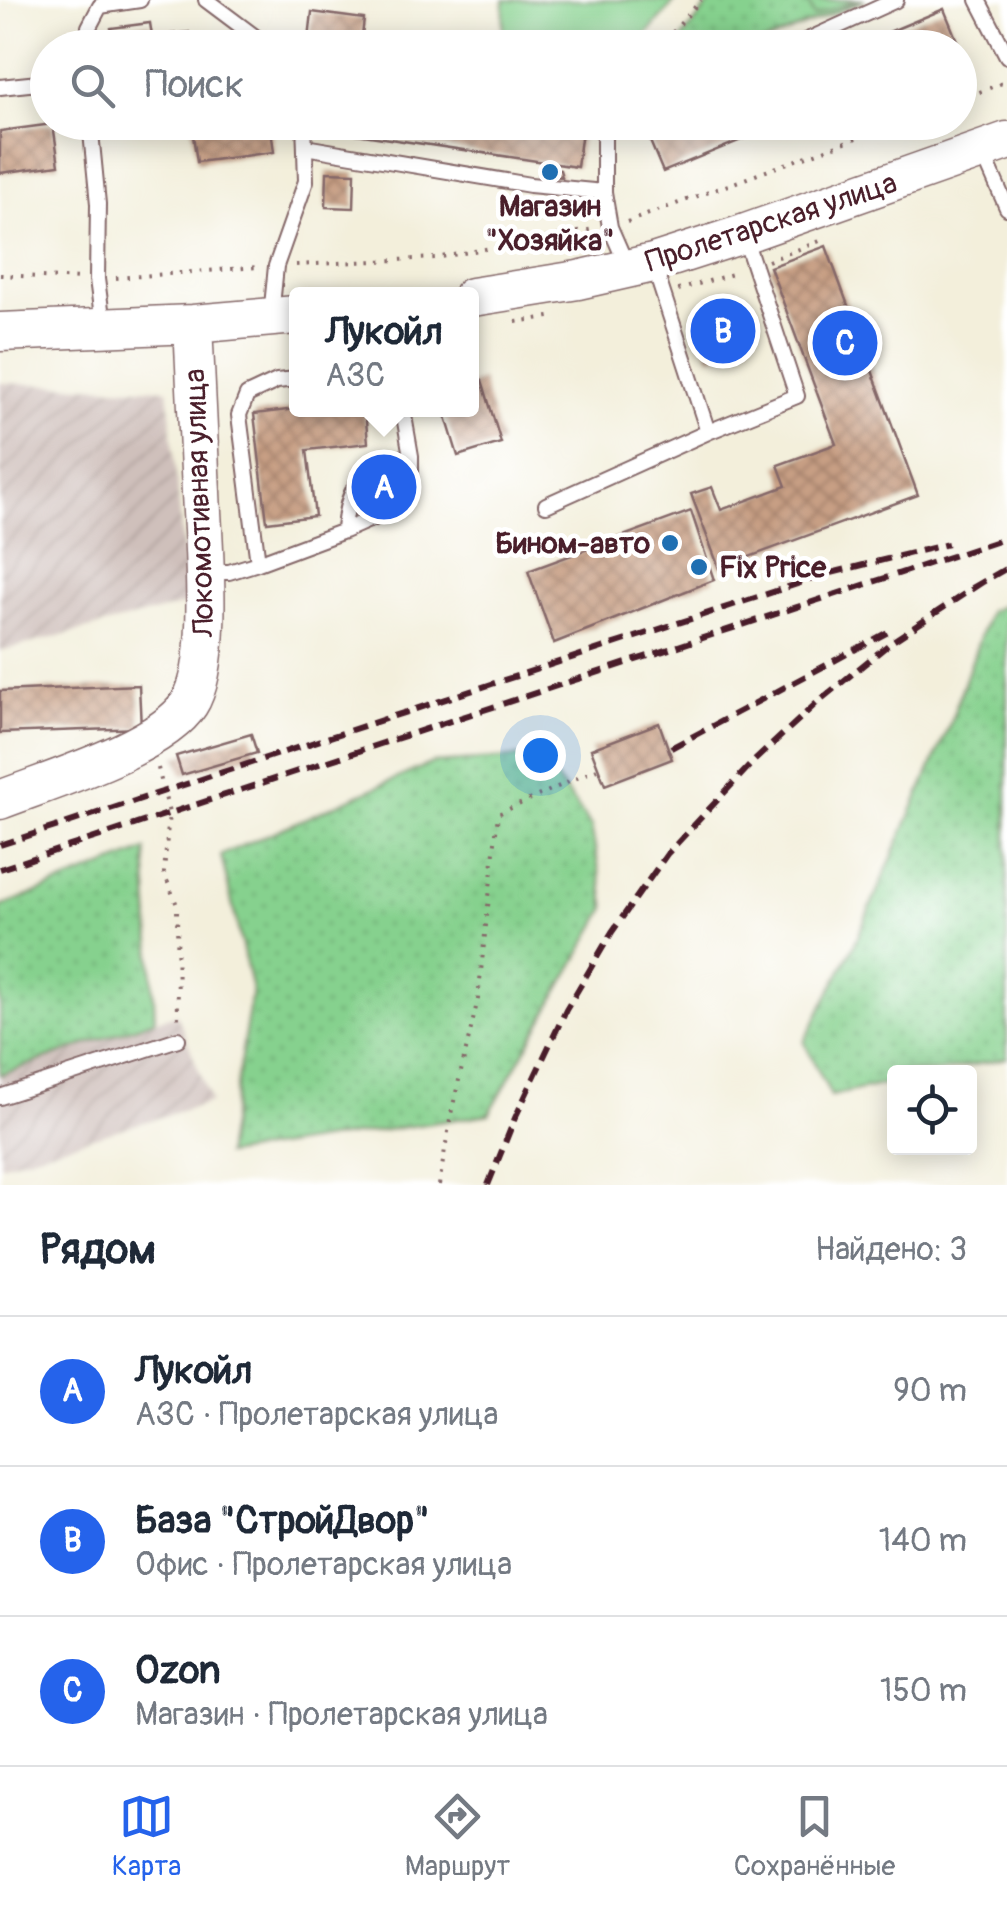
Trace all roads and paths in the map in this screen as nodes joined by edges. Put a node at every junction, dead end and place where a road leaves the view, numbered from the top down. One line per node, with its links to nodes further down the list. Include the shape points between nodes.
1 (140, 0): 6 (lane, via 100,6)
2 (206, 0): 7 (lane)
3 (701, 0): 8 (path)
4 (896, 0): 9 (lane)
5 (978, 0): 10 (lane)
6 (89, 30)
7 (246, 30)
8 (674, 30)
9 (830, 30)
10 (1007, 56)
11 (1007, 81): 14 (path)
12 (30, 84): 13 (lane)
13 (0, 87)
14 (977, 93)
15 (92, 140): 28 (lane)
16 (305, 140): 19 (lane)
17 (603, 140): 21 (lane)
18 (851, 140): 23 (path)
19 (305, 146): 21 (lane, via 530,186); 25 (lane, via 306,182)
20 (994, 146): 22 (lane); 24 (main road, Пролетарская улица)
21 (604, 192): 23 (lane)
22 (1007, 206)
23 (610, 226): 25 (path, via 436,258); 26 (lane)
24 (743, 234): 26 (main road, Пролетарская улица); 36 (lane, via 797,396)
25 (276, 266): 28 (path); 30 (lane)
26 (640, 266): 29 (main road, Пролетарская улица); 36 (lane)
27 (0, 275): 28 (path)
28 (97, 279): 32 (lane)
29 (479, 296)
30 (284, 316): 31 (main road)
31 (193, 324): 32 (main road); 41 (main road, Локомотивная улица)
32 (104, 329): 33 (main road)
33 (0, 332)
34 (289, 380): 40 (lane, via 246,394 240,415)
35 (404, 417): 37 (lane)
36 (708, 432): 38 (lane)
37 (411, 456): 39 (lane, via 404,490 388,512); 39 (lane, via 357,481 345,507)
38 (546, 506)
39 (344, 532): 40 (lane)
40 (258, 562): 41 (lane)
41 (204, 572): 44 (main road, Локомотивная улица, via 203,665 189,705 163,730 122,753)
42 (157, 763): 45 (path, via 169,813 164,873 177,905)
43 (597, 769): 47 (path, via 498,814 478,999)
44 (0, 800)
45 (178, 1038): 46 (lane)
46 (0, 1098)
47 (439, 1185)

